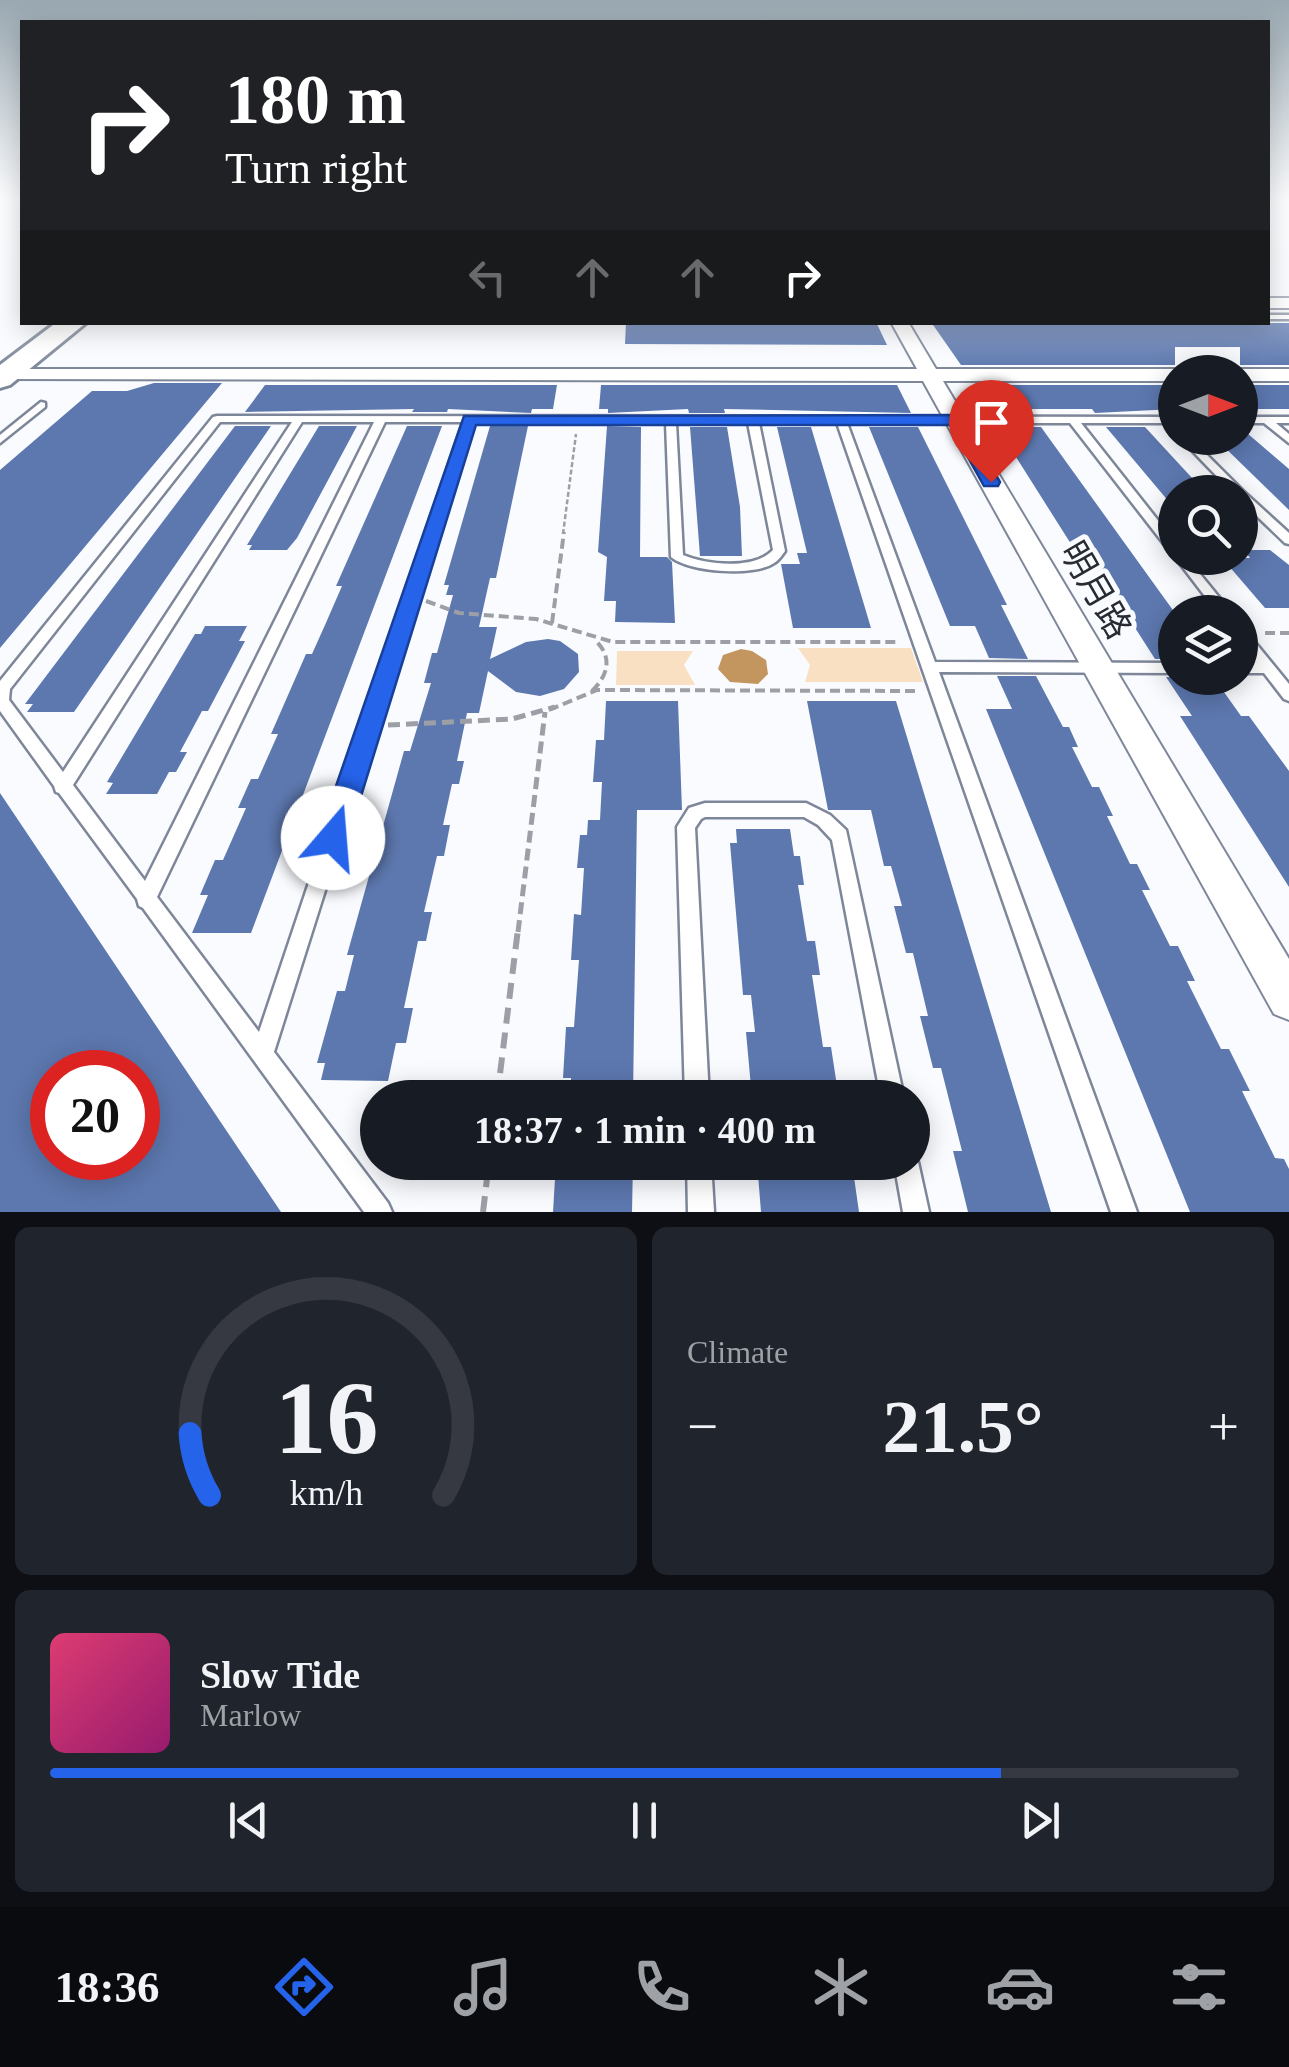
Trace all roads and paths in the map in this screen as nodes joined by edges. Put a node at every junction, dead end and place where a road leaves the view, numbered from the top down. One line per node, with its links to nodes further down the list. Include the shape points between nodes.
1 (34, 325): 4 (main road)
2 (69, 325): 4 (main road)
3 (901, 325): 8 (street, 明月路)
4 (2, 368): 8 (street)
5 (1158, 374): 8 (street)
6 (1258, 374): 7 (street)
7 (1289, 374)
8 (929, 375): 17 (street, 明月路)
9 (41, 404): 23 (lane)
10 (299, 419): 11 (lane); 47 (lane); 47 (lane, via 217,419 3,688 0,701)
11 (381, 419): 12 (lane); 48 (lane)
12 (470, 420): 13 (lane); 31 (lane)
13 (578, 420): 14 (lane); 33 (path)
14 (671, 420): 15 (lane); 15 (lane, via 678,556 684,563 711,565 759,564 779,551)
15 (753, 420): 16 (lane)
16 (840, 420): 17 (lane); 35 (lane)
17 (955, 420): 18 (lane); 38 (street, 明月路)
18 (1073, 420): 22 (lane); 28 (lane)
19 (1258, 420): 20 (lane)
20 (1267, 420): 21 (lane); 24 (lane)
21 (1289, 420)
22 (1158, 422)
23 (0, 440)
24 (1289, 440)
25 (1202, 455): 26 (lane)
26 (1221, 475)
27 (1258, 511): 29 (lane)
28 (1158, 528)
29 (1289, 540)
30 (1195, 575): 32 (lane)
31 (413, 592): 33 (path, via 459,614); 46 (lane)
32 (1210, 595)
33 (552, 624): 34 (path)
34 (593, 638): 35 (path); 43 (path, via 609,658)
35 (920, 642): 37 (lane)
36 (1258, 656): 41 (lane)
37 (929, 667): 38 (lane); 42 (lane)
38 (1098, 668): 39 (lane); 49 (street, 明月路)
39 (1158, 668)
40 (1258, 668): 41 (lane)
41 (1268, 668): 44 (lane)
42 (938, 691): 43 (path); 61 (lane)
43 (590, 692): 45 (path)
44 (1289, 695)
45 (544, 712): 46 (path); 51 (path)
46 (369, 729): 50 (lane)
47 (62, 787): 48 (lane)
48 (146, 900): 50 (lane)
49 (1289, 999)
50 (262, 1056): 57 (lane)
51 (499, 1080)
52 (696, 1080): 53 (lane, via 686,827 705,810 806,810 840,836)
53 (889, 1080)
54 (486, 1180): 58 (path)
55 (701, 1180): 59 (lane)
56 (910, 1180): 60 (lane)
57 (378, 1212)
58 (482, 1212)
59 (702, 1212)
60 (916, 1212)
61 (1124, 1212)

